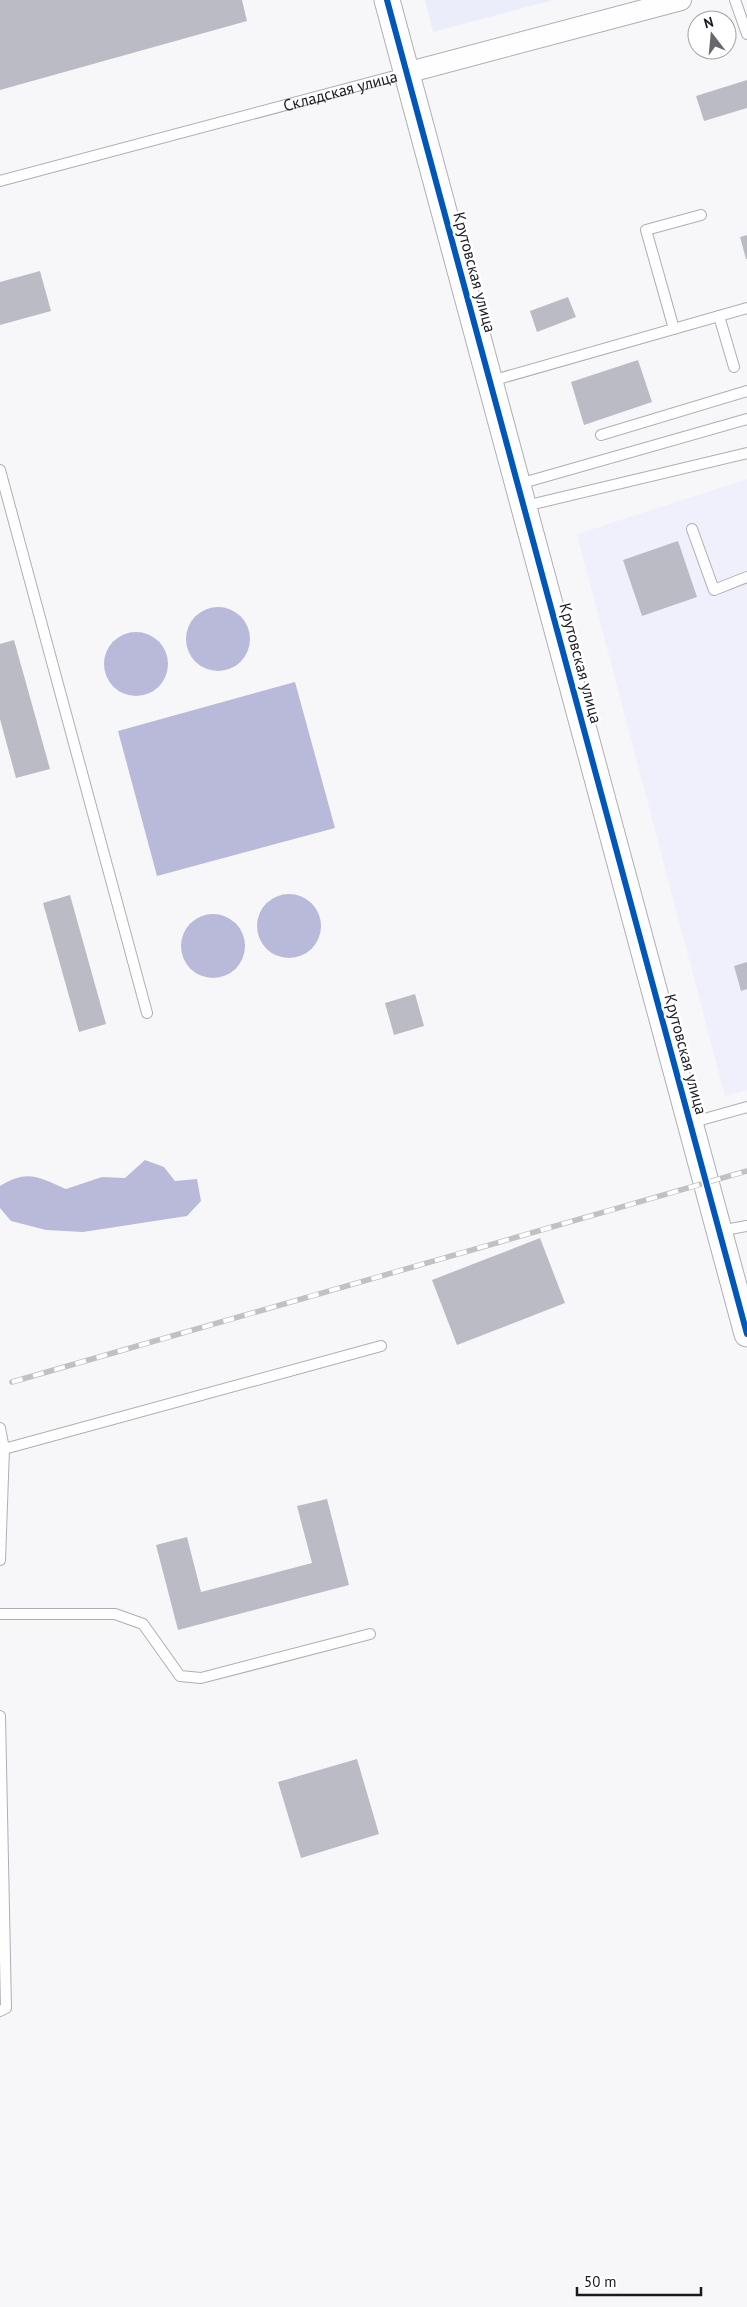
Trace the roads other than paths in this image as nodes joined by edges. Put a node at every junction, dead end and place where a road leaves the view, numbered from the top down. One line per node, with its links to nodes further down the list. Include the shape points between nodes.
1 (387, 0): 5 (street, Крутовская улица)
2 (681, 0): 5 (street, Складская улица)
3 (735, 0): 4 (lane)
4 (747, 34)
5 (406, 73): 6 (lane, Складская улица); 12 (street, Крутовская улица)
6 (0, 181)
7 (701, 215): 10 (lane, via 646,230)
8 (747, 308): 9 (lane)
9 (719, 316): 10 (lane); 11 (lane)
10 (674, 328): 12 (lane)
11 (734, 367)
12 (491, 381): 18 (street, Крутовская улица)
13 (747, 391): 15 (lane)
14 (747, 419): 18 (lane)
15 (600, 436)
16 (747, 454): 18 (lane)
17 (0, 470): 21 (lane)
18 (522, 495): 23 (street, Крутовская улица)
19 (692, 529): 20 (lane, via 714,590)
20 (747, 577)
21 (147, 1014)
22 (747, 1107): 23 (lane)
23 (690, 1122): 25 (street, Крутовская улица)
24 (747, 1226): 25 (lane)
25 (719, 1231): 26 (street, Крутовская улица)
26 (747, 1334)
27 (381, 1346): 29 (lane)
28 (0, 1428): 29 (lane)
29 (4, 1449): 30 (lane)
30 (0, 1560)
31 (0, 1614): 32 (lane, via 115,1614 143,1624 180,1676 201,1678)
32 (370, 1634)
33 (0, 1716): 34 (lane, via 6,2008)
34 (0, 2011)

